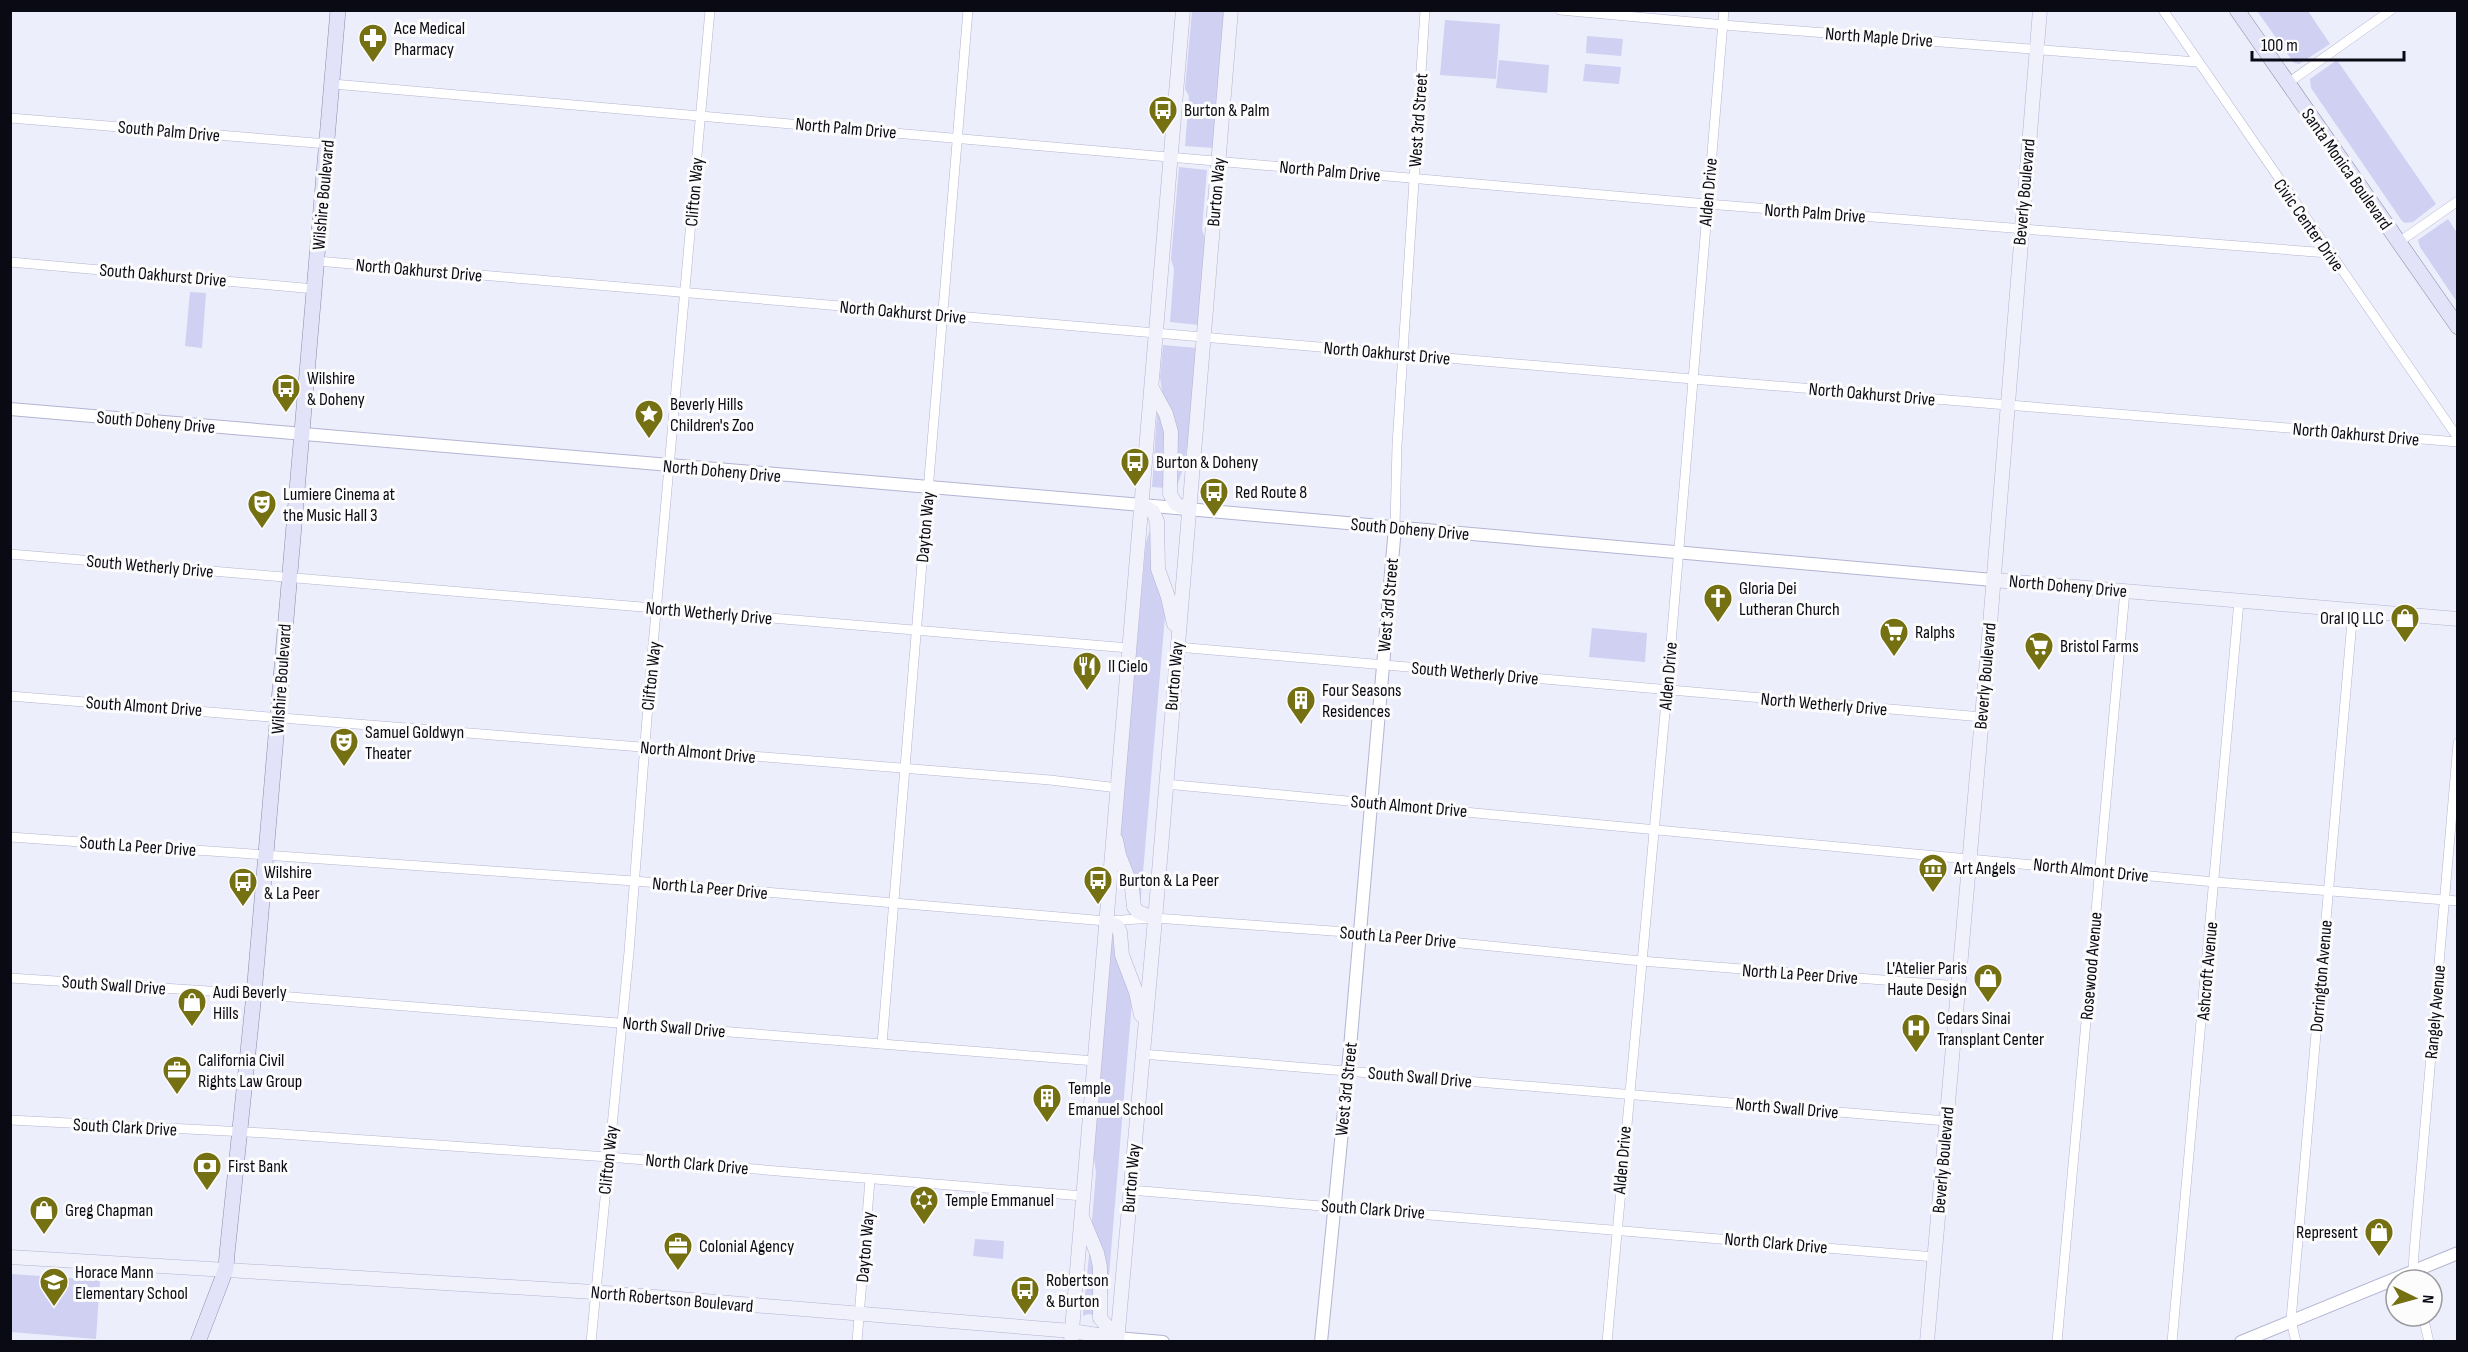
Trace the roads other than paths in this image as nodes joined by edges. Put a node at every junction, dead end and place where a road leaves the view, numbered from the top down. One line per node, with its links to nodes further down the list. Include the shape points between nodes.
1 (338, 10): 17 (main road, Wilshire Boulevard)
2 (710, 10): 18 (street, Clifton Way)
3 (968, 10): 20 (street, Dayton Way)
4 (1183, 10): 22 (main road)
5 (1231, 10): 23 (main road, Burton Way)
6 (1425, 10): 24 (street, West 3rd Street)
7 (1560, 10): 13 (street, North Maple Drive)
8 (1724, 10): 13 (street, Alden Drive)
9 (2040, 10): 14 (main road, Beverly Boulevard)
10 (2163, 10): 15 (street, Civic Center Drive)
11 (2237, 10): 16 (main road, Santa Monica Boulevard)
12 (2391, 10): 16 (street)
13 (1723, 25): 14 (street, North Maple Drive); 26 (street, Alden Drive)
14 (2036, 50): 15 (street, North Maple Drive); 27 (main road, Beverly Boulevard)
15 (2197, 62): 29 (street, Civic Center Drive)
16 (2288, 83): 28 (main road, Santa Monica Boulevard)
17 (333, 84): 18 (street, North Palm Drive); 21 (main road, Wilshire Boulevard)
18 (701, 116): 20 (street, North Palm Drive); 33 (street, Clifton Way)
19 (10, 118): 21 (street, South Palm Drive)
20 (958, 138): 22 (street, North Palm Drive); 34 (street, Dayton Way)
21 (328, 144): 31 (main road, Wilshire Boulevard)
22 (1171, 157): 23 (street, North Palm Drive); 36 (main road)
23 (1218, 162): 24 (street, North Palm Drive); 37 (main road, Burton Way)
24 (1414, 178): 26 (street, North Palm Drive); 38 (street, West 3rd Street)
25 (2457, 201): 28 (street)
26 (1707, 204): 27 (street, North Palm Drive); 39 (street, Alden Drive)
27 (2021, 229): 29 (street, North Palm Drive); 41 (main road, Beverly Boulevard)
28 (2398, 242): 35 (main road, Santa Monica Boulevard)
29 (2328, 253): 44 (street, Civic Center Drive)
30 (10, 261): 32 (street, South Oakhurst Drive)
31 (317, 261): 32 (main road, Wilshire Boulevard); 33 (street, North Oakhurst Drive)
32 (315, 289): 43 (main road, Wilshire Boulevard)
33 (685, 293): 34 (street, North Oakhurst Drive); 45 (street, Clifton Way)
34 (943, 315): 36 (street, North Oakhurst Drive); 46 (street, Dayton Way)
35 (2457, 327)
36 (1156, 334): 37 (street, North Oakhurst Drive); 40 (main road)
37 (1203, 338): 38 (street, North Oakhurst Drive); 48 (main road, Burton Way)
38 (1404, 354): 39 (street, North Oakhurst Drive); 49 (street, West 3rd Street)
39 (1693, 380): 41 (street, North Oakhurst Drive); 50 (street, Alden Drive)
40 (1152, 387): 47 (main road); 48 (main road, via 1171,432 1170,494 1176,504)
41 (2006, 405): 44 (street, North Oakhurst Drive); 53 (main road, Beverly Boulevard)
42 (10, 409): 43 (street, South Doheny Drive)
43 (302, 435): 45 (street, North Doheny Drive); 52 (main road, Wilshire Boulevard)
44 (2457, 440)
45 (670, 466): 46 (street, North Doheny Drive); 56 (street, Clifton Way)
46 (928, 489): 47 (street, North Doheny Drive); 59 (street, Dayton Way)
47 (1142, 505): 48 (street, South Doheny Drive); 60 (main road, via 1153,512 1157,521 1158,569); 61 (main road)
48 (1189, 510): 49 (street, South Doheny Drive); 60 (main road, Burton Way)
49 (1395, 527): 50 (street, South Doheny Drive); 62 (street, West 3rd Street)
50 (1678, 552): 53 (street, North Doheny Drive); 63 (street, Alden Drive)
51 (10, 554): 52 (street, South Wetherly Drive)
52 (289, 577): 56 (street, North Wetherly Drive); 65 (main road, Wilshire Boulevard)
53 (1993, 580): 54 (main road, North Doheny Drive); 66 (main road, Beverly Boulevard)
54 (2125, 591): 55 (main road, North Doheny Drive); 78 (street, Rosewood Avenue)
55 (2239, 601): 57 (main road, North Doheny Drive); 80 (street, Ashcroft Avenue)
56 (658, 609): 59 (street, North Wetherly Drive); 68 (street, Clifton Way)
57 (2353, 610): 58 (main road, North Doheny Drive); 81 (street, Dorrington Avenue)
58 (2457, 619)
59 (917, 631): 61 (street, North Wetherly Drive); 69 (street, Dayton Way)
60 (1177, 642): 62 (street, South Wetherly Drive); 70 (main road, Burton Way)
61 (1130, 648): 71 (main road)
62 (1383, 665): 63 (street, South Wetherly Drive); 72 (street, West 3rd Street)
63 (1667, 691): 66 (street, North Wetherly Drive); 73 (street, Alden Drive)
64 (10, 696): 65 (street, South Almont Drive)
65 (278, 717): 68 (street, North Almont Drive); 76 (main road, Wilshire Boulevard)
66 (1982, 717): 77 (main road, Beverly Boulevard)
67 (2457, 743): 82 (street, Rangely Avenue)
68 (644, 748): 69 (street, North Almont Drive); 79 (street, Clifton Way)
69 (904, 770): 71 (street, North Almont Drive); 84 (street, Dayton Way)
70 (1165, 784): 72 (street, South Almont Drive); 85 (main road, Burton Way)
71 (1118, 788): 74 (main road)
72 (1371, 803): 73 (street, South Almont Drive); 87 (street, West 3rd Street)
73 (1654, 829): 77 (street, North Almont Drive); 88 (street, Alden Drive)
74 (1114, 830): 85 (main road, via 1134,907); 86 (main road)
75 (10, 837): 76 (street, South La Peer Drive)
76 (266, 855): 79 (street, North La Peer Drive); 91 (main road, Wilshire Boulevard)
77 (1970, 858): 78 (street, North Almont Drive); 90 (main road, Beverly Boulevard)
78 (2099, 870): 80 (street, North Almont Drive); 128 (street, Rosewood Avenue)
79 (634, 881): 84 (street, North La Peer Drive); 92 (street, Clifton Way)
80 (2215, 882): 81 (street, North Almont Drive); 129 (street, Ashcroft Avenue)
81 (2328, 890): 82 (street, North Almont Drive); 118 (street, Dorrington Avenue)
82 (2444, 900): 83 (street, North Almont Drive); 112 (street, Rangely Avenue)
83 (2457, 901)
84 (893, 904): 86 (street, North La Peer Drive); 94 (street, Dayton Way)
85 (1155, 918): 86 (street, North La Peer Drive); 87 (street, South La Peer Drive); 93 (main road, Burton Way)
86 (1107, 921): 93 (main road, via 1120,932 1122,955); 96 (main road)
87 (1360, 933): 88 (street, South La Peer Drive); 97 (street, West 3rd Street)
88 (1641, 962): 90 (street, North La Peer Drive); 98 (street, Alden Drive)
89 (10, 978): 91 (street, South Swall Drive)
90 (1959, 986): 100 (main road, Beverly Boulevard)
91 (254, 994): 92 (street, North Swall Drive); 101 (main road, Wilshire Boulevard)
92 (622, 1023): 94 (street, North Swall Drive); 102 (street, Clifton Way)
93 (1144, 1029): 95 (main road, Burton Way)
94 (882, 1044): 96 (street, North Swall Drive)
95 (1142, 1054): 97 (street, South Swall Drive); 104 (main road, Burton Way)
96 (1095, 1061): 105 (main road)
97 (1348, 1071): 98 (street, South Swall Drive); 106 (street, West 3rd Street)
98 (1628, 1095): 100 (street, North Swall Drive); 108 (street, Alden Drive)
99 (10, 1120): 101 (street, South Clark Drive)
100 (1947, 1122): 111 (main road, Beverly Boulevard)
101 (239, 1133): 102 (street, North Clark Drive); 114 (main road, Wilshire Boulevard)
102 (608, 1157): 103 (street, North Clark Drive); 116 (street, Clifton Way)
103 (870, 1179): 105 (street, North Clark Drive); 117 (street, Dayton Way)
104 (1130, 1190): 106 (street, South Clark Drive); 120 (main road, Burton Way)
105 (1083, 1196): 107 (main road)
106 (1334, 1206): 108 (street, South Clark Drive); 125 (street, West 3rd Street)
107 (1082, 1215): 119 (main road); 120 (main road, via 1100,1268 1100,1318)
108 (1617, 1229): 111 (street, North Clark Drive); 126 (street, Alden Drive)
109 (2457, 1253): 113 (street)
110 (10, 1257): 114 (main road, North Robertson Boulevard)
111 (1935, 1257): 127 (main road, Beverly Boulevard)
112 (2415, 1268)
113 (2429, 1268)
114 (226, 1269): 116 (main road, North Robertson Boulevard); 121 (main road, Wilshire Boulevard)
115 (2384, 1287): 118 (street)
116 (594, 1292): 117 (main road, North Robertson Boulevard); 122 (street, Clifton Way)
117 (859, 1314): 119 (main road, North Robertson Boulevard); 123 (street, Dayton Way)
118 (2291, 1320): 130 (street); 131 (street, Dorrington Avenue)
119 (1074, 1338): 120 (main road, North Robertson Boulevard)
120 (1121, 1339): 124 (street, North Robertson Boulevard)
121 (198, 1341)
122 (591, 1341)
123 (857, 1341)
124 (1163, 1341)
125 (1321, 1341)
126 (1606, 1341)
127 (1928, 1341)
128 (2057, 1341)
129 (2172, 1341)
130 (2241, 1341)
131 (2296, 1341)

